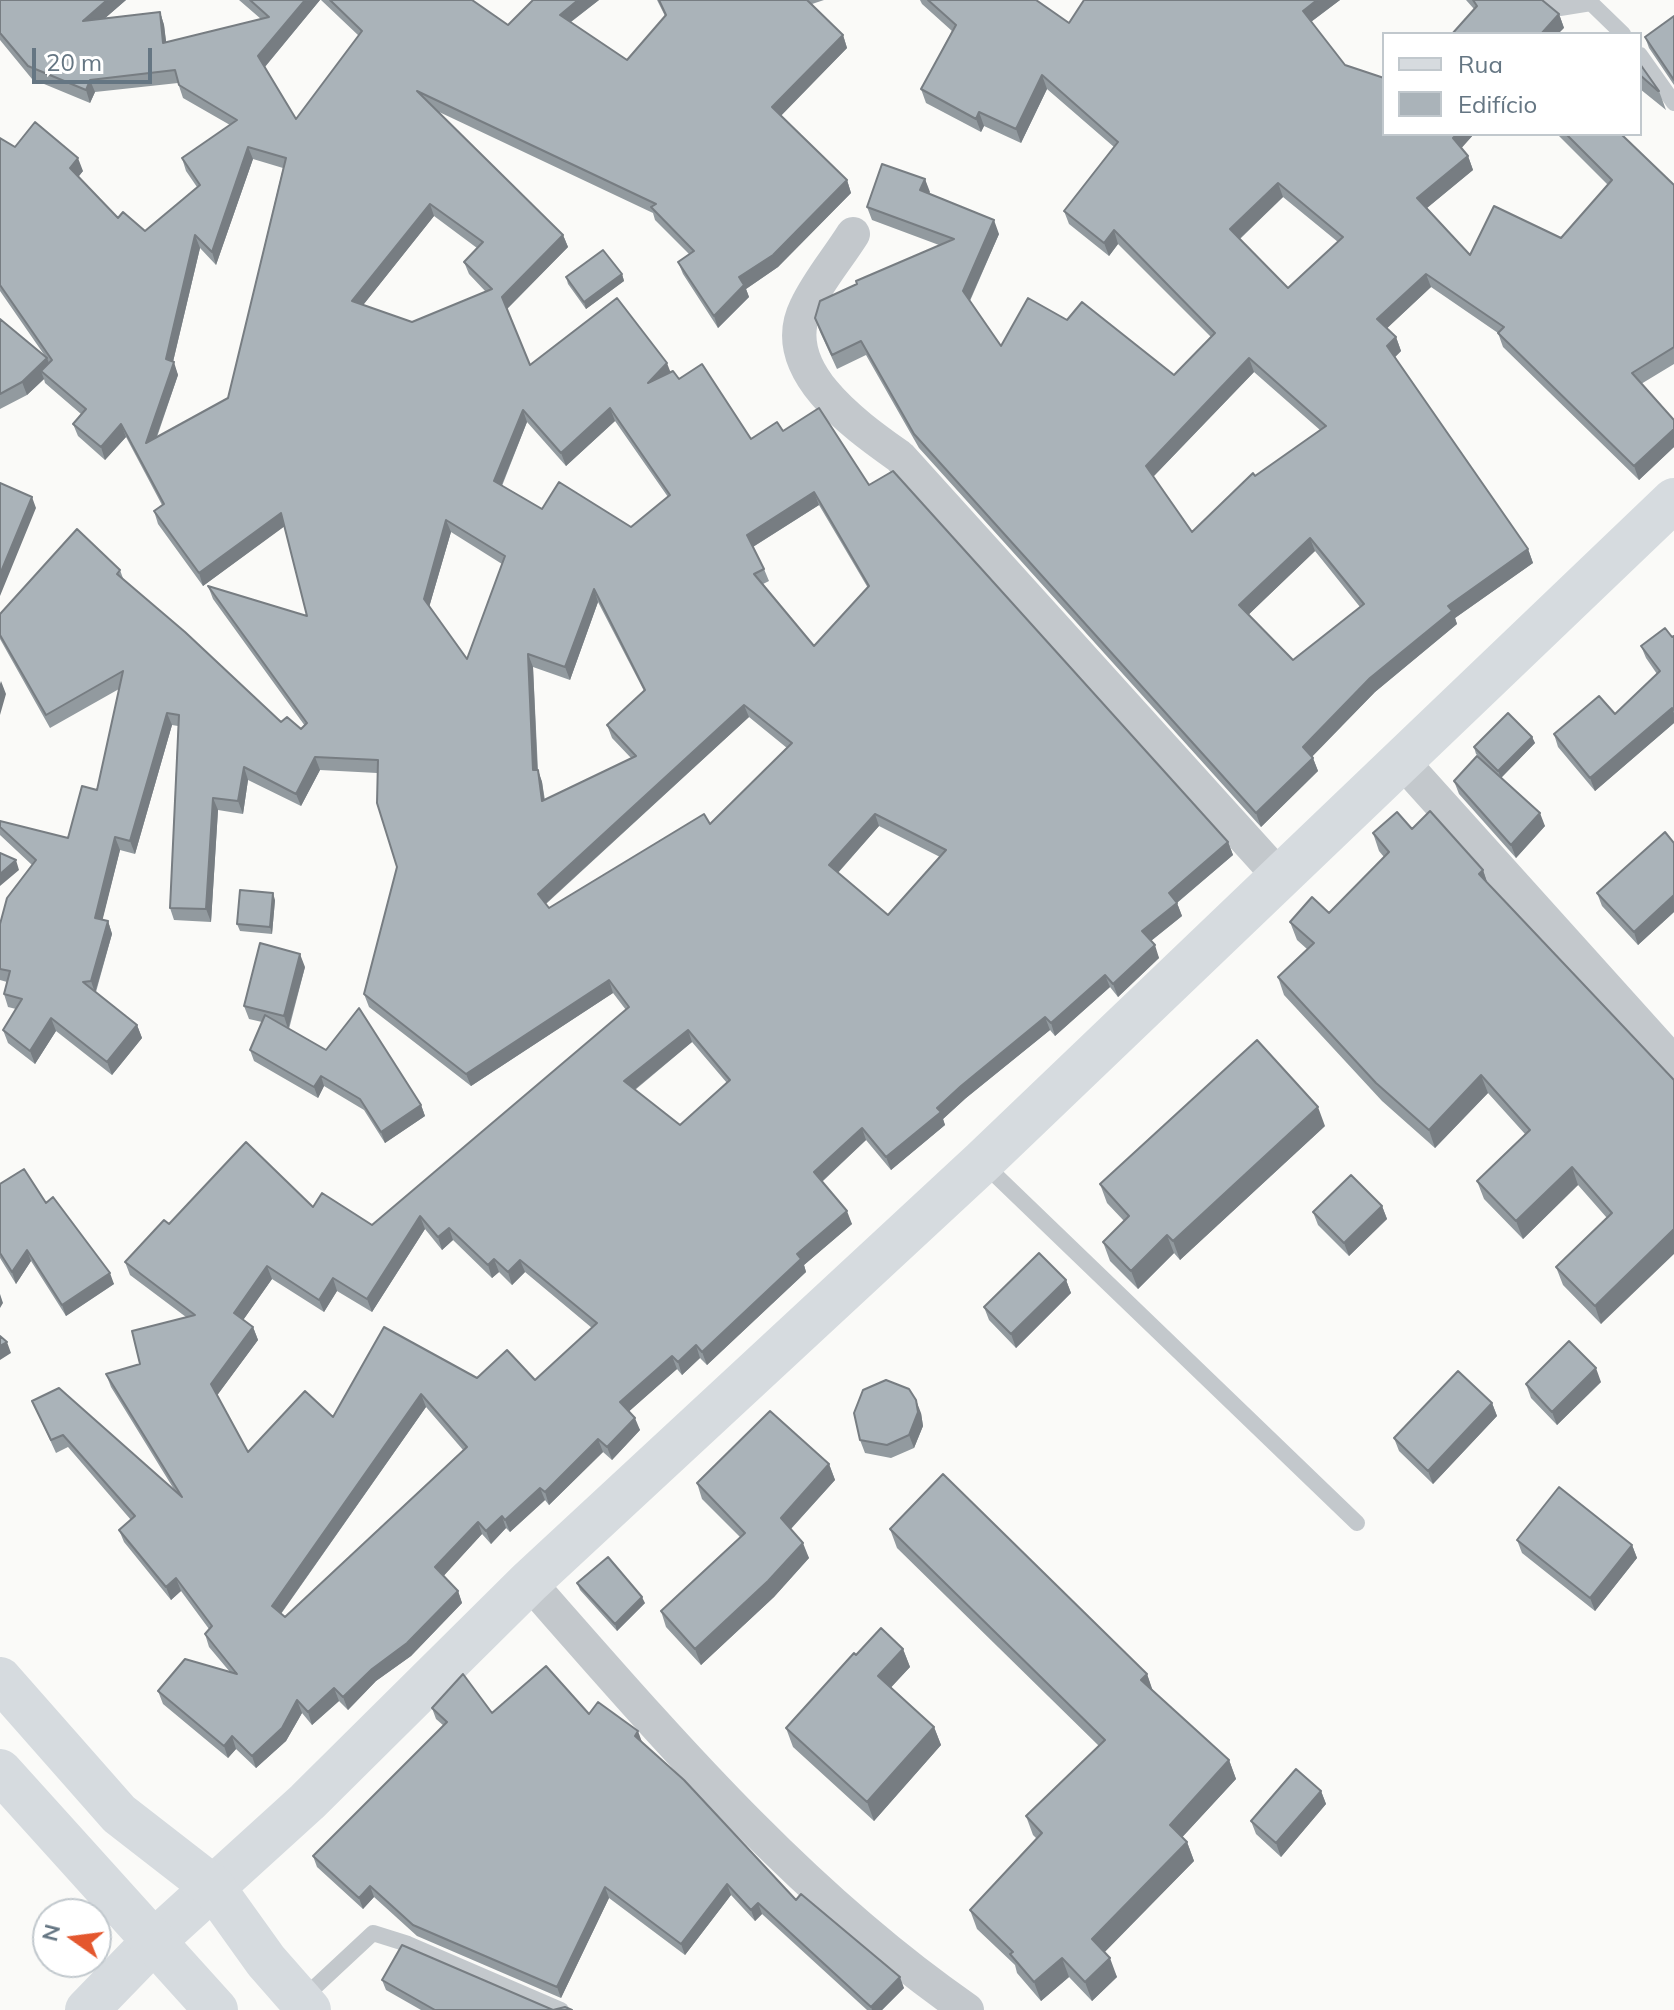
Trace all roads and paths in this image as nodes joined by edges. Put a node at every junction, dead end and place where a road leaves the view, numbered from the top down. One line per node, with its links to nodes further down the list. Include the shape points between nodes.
1 (1549, 0): 2 (lane, via 1560,8 1591,3)
2 (1621, 32)
3 (1642, 58): 4 (lane)
4 (1674, 103)
5 (853, 234): 8 (street, via 805,308 799,333 806,361 826,398 900,457)
6 (1674, 500): 7 (main road)
7 (1401, 760): 8 (main road); 9 (street)
8 (1279, 876): 10 (main road)
9 (1674, 1063)
10 (982, 1162): 11 (lane); 12 (main road)
11 (1357, 1523)
12 (529, 1582): 15 (main road, via 307,1802); 21 (street, via 640,1709 807,1881)
13 (0, 1679): 15 (main road, via 119,1814)
14 (0, 1771): 16 (main road)
15 (213, 1887): 16 (main road); 17 (main road)
16 (153, 1942): 18 (main road); 19 (main road)
17 (305, 2005): 20 (lane, via 373,1933)
18 (87, 2010)
19 (216, 2010)
20 (561, 2010)
21 (967, 2010)

